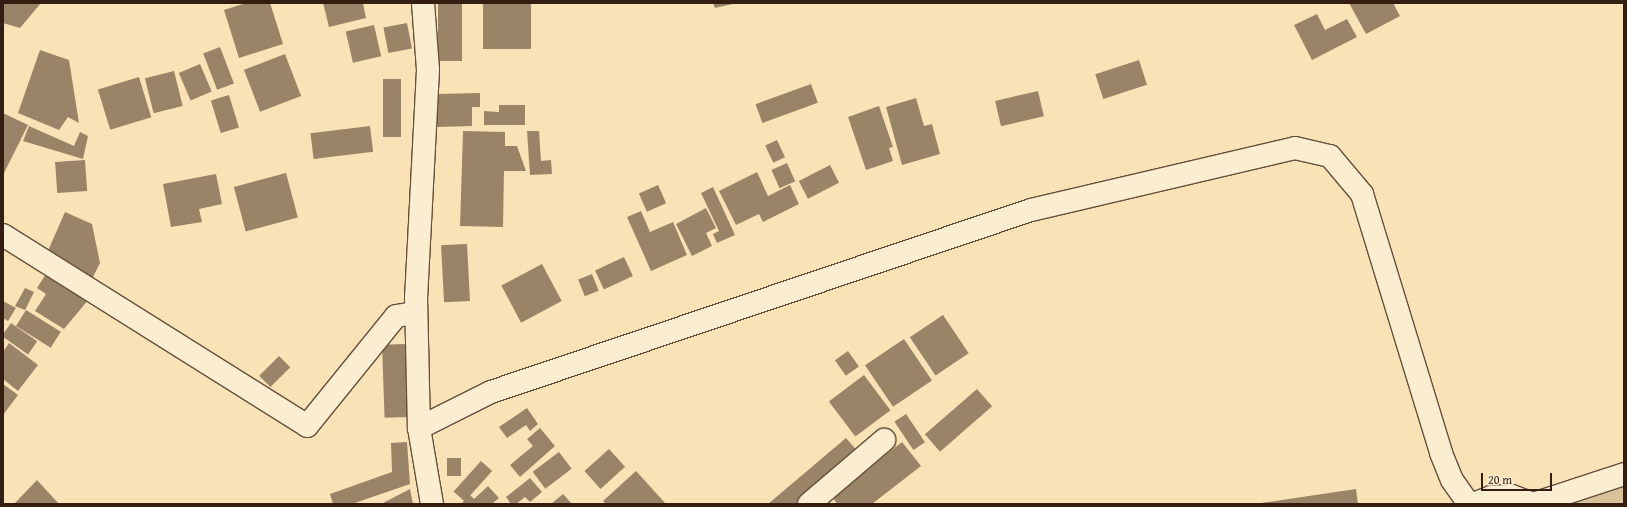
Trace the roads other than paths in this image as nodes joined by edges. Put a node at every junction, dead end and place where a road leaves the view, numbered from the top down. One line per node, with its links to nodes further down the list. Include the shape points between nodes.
1 (423, 3): 3 (street, via 428,70)
2 (3, 235): 3 (street, via 307,426 396,316)
3 (416, 313): 4 (street)
4 (419, 428): 7 (street); 9 (street, via 491,392 1031,210 1295,148 1330,156 1362,194 1442,453 1452,480)
5 (884, 440): 8 (street)
6 (1624, 474): 11 (street)
7 (432, 504)
8 (809, 504)
9 (1469, 504)
10 (1473, 504): 11 (street, via 1490,497 1512,496)
11 (1533, 504)

